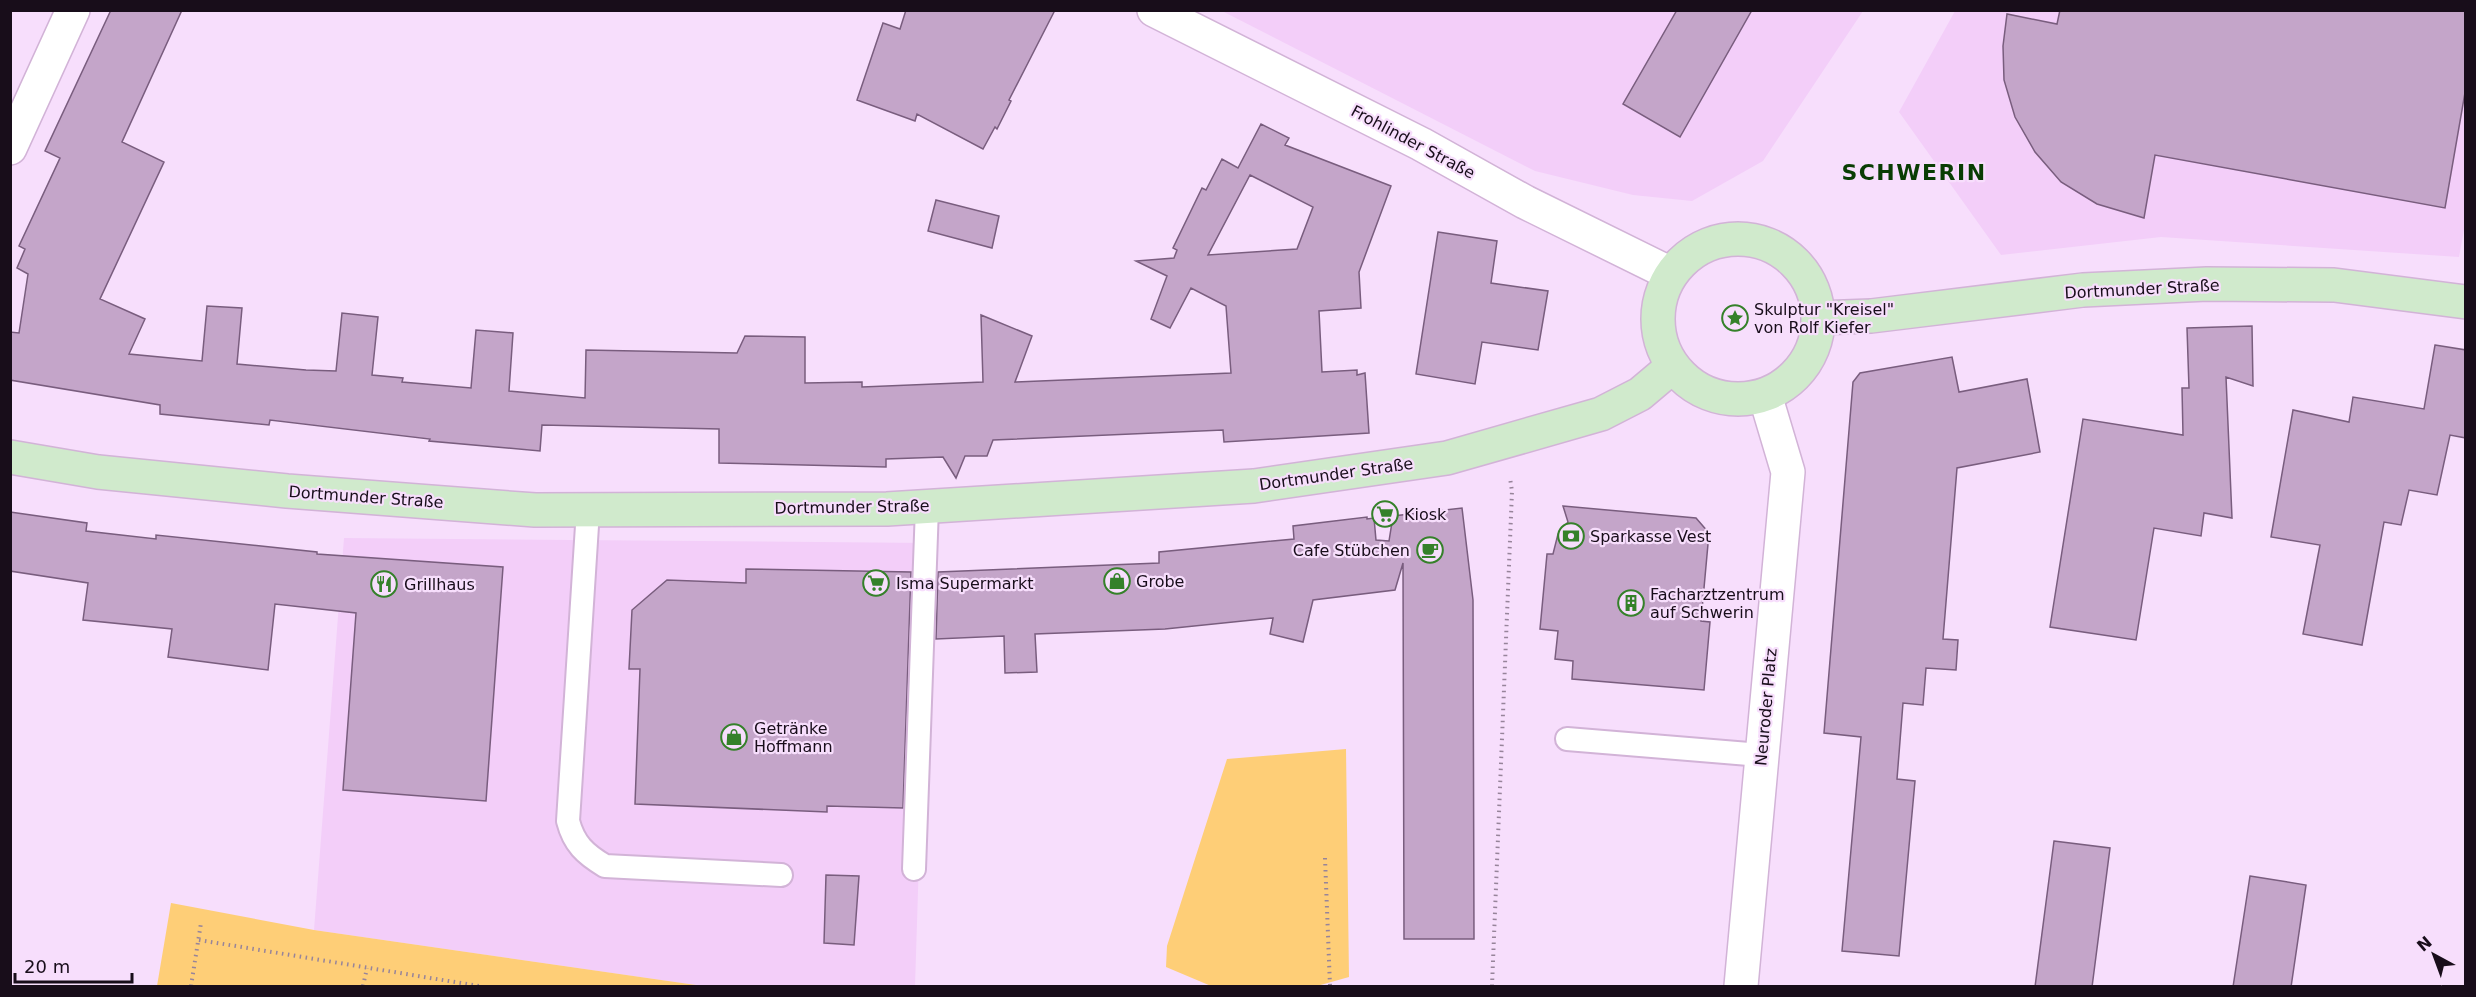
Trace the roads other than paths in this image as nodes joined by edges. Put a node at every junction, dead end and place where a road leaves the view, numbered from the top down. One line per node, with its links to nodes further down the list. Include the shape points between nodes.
1 (73, 10): 3 (street)
2 (1155, 10): 4 (street, Frohlinder Straße)
3 (10, 148)
4 (1671, 274): 6 (main road, via 1702,247 1721,240 1755,240 1781,251 1797,264 1816,299); 7 (main road, via 1661,294 1657,315 1659,337)
5 (2466, 302): 6 (main road, Dortmunder Straße, via 2334,285 2207,284 2083,290)
6 (1818, 318): 8 (main road, via 1815,344 1803,366 1793,378)
7 (1672, 367): 8 (main road, via 1713,397 1748,399); 10 (main road, Dortmunder Straße, via 1640,394 1601,414 1447,458 1254,486)
8 (1765, 395): 13 (street, Neuroder Platz, via 1788,472)
9 (10, 457): 11 (main road, Dortmunder Straße, via 98,472 287,491 535,510)
10 (927, 507): 11 (main road, Dortmunder Straße); 14 (lane)
11 (588, 510): 15 (lane, via 568,820 572,837 584,853 604,867)
12 (1568, 739): 13 (lane)
13 (1761, 755): 16 (street, Neuroder Platz)
14 (914, 869)
15 (781, 875)
16 (1741, 987)

